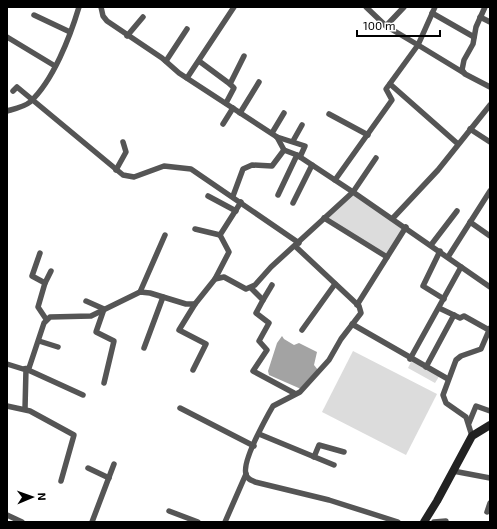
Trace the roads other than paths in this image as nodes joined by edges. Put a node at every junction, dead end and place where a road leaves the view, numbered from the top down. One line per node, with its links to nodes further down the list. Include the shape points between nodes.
1 (79, 7): 15 (street)
2 (101, 7): 16 (street, via 104,19)
3 (234, 7): 21 (street)
4 (366, 7): 13 (street)
5 (404, 7): 13 (street)
6 (435, 7): 8 (street)
7 (485, 7): 11 (street)
8 (432, 13): 18 (street); 19 (street)
9 (34, 15): 15 (street)
10 (143, 17): 16 (street)
11 (480, 17): 12 (street); 18 (street)
12 (490, 22)
13 (386, 26): 19 (street)
14 (187, 29): 22 (street)
15 (70, 32): 23 (street)
16 (127, 36): 22 (street)
17 (7, 37): 23 (street)
18 (474, 37): 24 (street, via 462,65)
19 (418, 45): 24 (street); 28 (street)
20 (244, 56): 27 (street)
21 (199, 60): 25 (street); 27 (street)
22 (166, 61): 25 (street)
23 (55, 66): 31 (street, via 48,80)
24 (465, 74): 29 (street)
25 (187, 78): 32 (street)
26 (259, 82): 36 (street)
27 (230, 84): 32 (street, via 234,88)
28 (390, 84): 43 (street, via 386,89 392,100); 48 (street)
29 (490, 87)
30 (13, 91): 31 (street, via 17,87)
31 (33, 98): 35 (street, via 26,104); 53 (street)
32 (226, 103): 34 (street)
33 (490, 105): 41 (street)
34 (233, 108): 36 (street); 39 (street)
35 (7, 111)
36 (240, 113): 42 (street)
37 (284, 113): 42 (street)
38 (329, 114): 43 (street)
39 (223, 124)
40 (302, 125): 45 (street)
41 (470, 129): 47 (street); 48 (street)
42 (272, 133): 44 (street)
43 (368, 135): 54 (street)
44 (277, 136): 45 (street); 49 (street)
45 (293, 141): 50 (street, via 305,146)
46 (123, 142): 53 (street, via 126,152)
47 (490, 142)
48 (458, 144): 65 (street, via 438,170)
49 (284, 150): 50 (street); 59 (street, via 272,166 252,165 243,170)
50 (298, 156): 52 (street); 57 (street)
51 (376, 158): 56 (street)
52 (312, 165): 54 (street); 61 (street)
53 (116, 170): 59 (street, via 134,177 164,166 191,169)
54 (335, 180): 56 (street)
55 (490, 191): 66 (street)
56 (354, 192): 64 (street); 65 (street)
57 (278, 195)
58 (208, 196): 62 (street)
59 (233, 196): 60 (street)
60 (241, 202): 62 (street); 72 (street)
61 (293, 203)
62 (236, 211): 70 (street)
63 (456, 211): 73 (street)
64 (324, 218): 72 (street); 76 (street)
65 (393, 218): 67 (street)
66 (470, 222): 71 (street); 77 (street)
67 (406, 227): 73 (street); 76 (street)
68 (195, 229): 70 (street)
69 (165, 235): 86 (street)
70 (220, 235): 80 (street, via 229,252)
71 (490, 236)
72 (297, 244): 82 (street); 84 (street)
73 (431, 245): 74 (street)
74 (440, 251): 77 (street); 88 (street, via 423,286)
75 (40, 253): 81 (street, via 32,276)
76 (387, 257): 92 (street)
77 (448, 257): 78 (street)
78 (461, 267): 85 (street); 88 (street)
79 (51, 271): 81 (street)
80 (215, 279): 84 (street, via 224,277 246,289); 91 (street)
81 (45, 283): 96 (street, via 38,307)
82 (335, 284): 92 (street); 99 (street)
83 (272, 285): 89 (street)
84 (251, 288): 89 (street)
85 (490, 288)
86 (140, 292): 87 (street); 94 (street)
87 (163, 297): 91 (street); 102 (street)
88 (444, 299): 93 (street)
89 (263, 300): 110 (street, via 256,313 269,323 259,340 267,350 253,371)
90 (86, 301): 94 (street)
91 (195, 304): 107 (street, via 179,330 206,344)
92 (357, 305): 97 (street, via 361,313)
93 (438, 308): 95 (street); 103 (street)
94 (104, 309): 96 (street, via 86,317); 109 (street, via 96,332 114,341)
95 (454, 315): 98 (street, via 460,318 464,316); 105 (street)
96 (46, 319): 100 (street)
97 (352, 324): 103 (street); 110 (street, via 330,360 300,392)
98 (490, 329): 108 (street, via 481,349 456,360)
99 (302, 330)
100 (38, 341): 101 (street); 106 (street, via 31,365)
101 (58, 347)
102 (144, 348)
103 (410, 359): 105 (street)
104 (7, 364): 106 (street)
105 (426, 367): 108 (street)
106 (26, 369): 111 (street); 114 (street)
107 (193, 370)
108 (448, 379): 116 (street, via 443,398 446,403 462,413)
109 (104, 383)
110 (294, 394): 118 (street, via 273,406)
111 (83, 395)
112 (7, 406): 114 (street)
113 (180, 408): 120 (street)
114 (25, 409): 130 (street, via 74,435)
115 (490, 411): 116 (street, via 476,406)
116 (469, 423): 119 (street)
117 (490, 425): 119 (main road)
118 (259, 434): 120 (street); 122 (street)
119 (472, 436): 126 (main road)
120 (254, 446): 127 (street, via 247,462)
121 (344, 452): 122 (street, via 319,445)
122 (314, 456): 124 (street)
123 (114, 464): 128 (street)
124 (334, 465)
125 (88, 468): 128 (street)
126 (454, 471): 129 (street); 135 (main road)
127 (246, 474): 140 (street); 141 (street, via 248,479 255,482 329,500)
128 (109, 478): 138 (street)
129 (490, 478)
130 (61, 480)
131 (490, 503): 133 (street)
132 (169, 511): 139 (street)
133 (487, 512)
134 (7, 515): 137 (street)
135 (430, 521): 136 (street)
136 (446, 521)
137 (22, 522)
138 (92, 522)
139 (198, 522)
140 (225, 522)
141 (398, 522)

